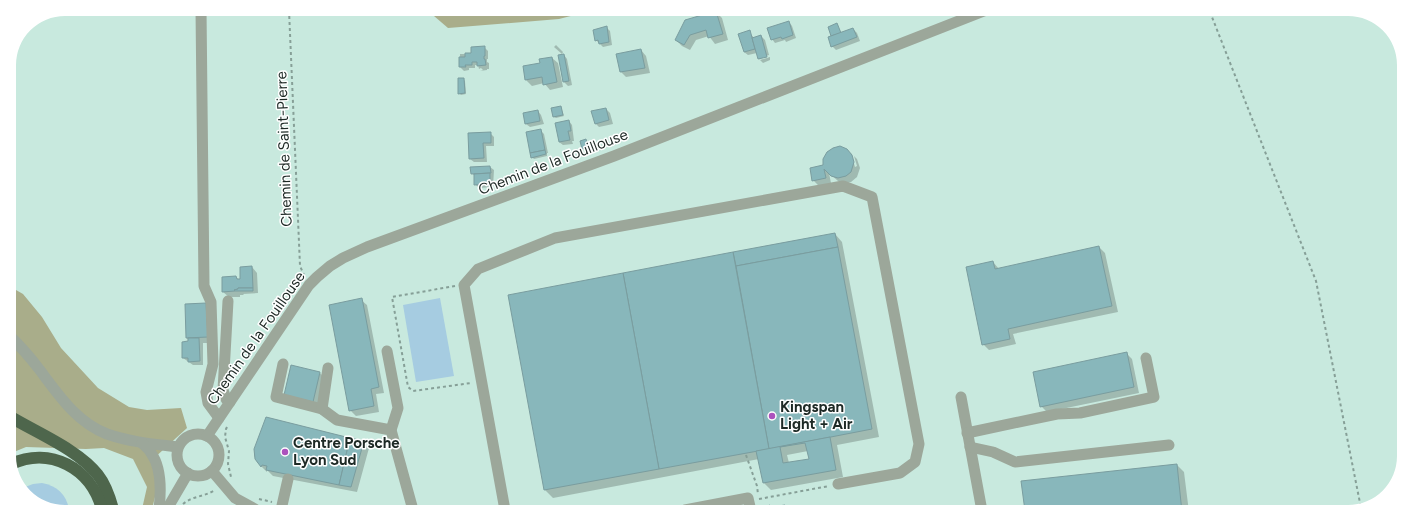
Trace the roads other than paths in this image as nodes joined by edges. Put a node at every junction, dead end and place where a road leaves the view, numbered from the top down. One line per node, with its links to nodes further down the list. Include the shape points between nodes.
1 (201, 16): 12 (street, via 204,286 211,302 213,364 206,392 208,403)
2 (971, 16): 10 (street, Chemin de la Fouillouse, via 343,258 309,285)
3 (228, 301): 10 (street, via 223,390)
4 (16, 342): 17 (street, via 66,405 84,421 106,433)
5 (387, 351): 14 (street, via 398,408)
6 (1146, 358): 15 (street, via 1154,397 1080,413 1057,414)
7 (283, 364): 11 (street, via 276,397)
8 (328, 368): 11 (street)
9 (961, 397): 15 (street)
10 (230, 402): 12 (street, Chemin de la Fouillouse)
11 (322, 409): 14 (street, via 337,420)
12 (219, 418): 16 (street, Chemin de la Fouillouse)
13 (16, 420): 27 (highway, via 67,449 87,464 102,481)
14 (391, 430): 32 (street)
15 (967, 432): 19 (street)
16 (207, 436): 20 (street, via 193,434); 22 (street, via 214,440 218,448 217,464)
17 (142, 443): 20 (street); 28 (street, via 152,453 160,477)
18 (1169, 445): 19 (street, via 1015,462 993,452)
19 (970, 447): 36 (street)
20 (178, 448): 23 (street, via 178,462)
21 (16, 462): 26 (highway, via 39,458 54,459 66,464 89,482)
22 (212, 471): 23 (street, via 200,476); 30 (street, via 235,498)
23 (188, 474): 29 (street)
24 (288, 479): 31 (street)
25 (838, 484): 33 (street, via 900,473 915,462 919,444 872,197 843,186 555,238 478,269 464,285)
26 (101, 505)
27 (112, 505)
28 (160, 505)
29 (169, 505)
30 (246, 505)
31 (282, 505)
32 (411, 505)
33 (504, 505)
34 (711, 505): 35 (street, via 748,498)
35 (753, 505)
36 (981, 505)

